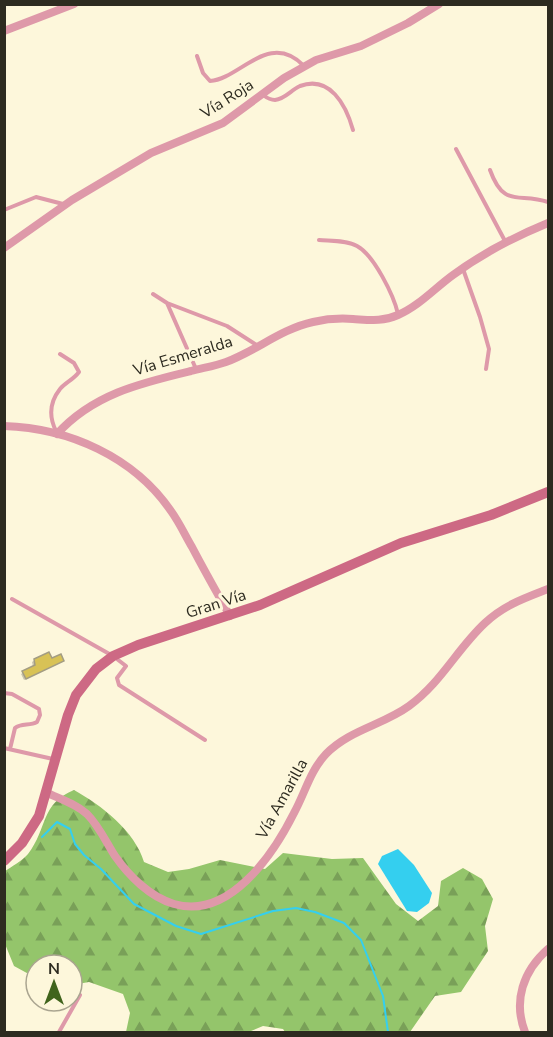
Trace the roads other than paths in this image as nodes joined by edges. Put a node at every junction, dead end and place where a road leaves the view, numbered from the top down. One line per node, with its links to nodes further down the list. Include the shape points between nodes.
1 (74, 4): 3 (street)
2 (439, 4): 5 (street, Vía Roja, via 361,46)
3 (4, 32)
4 (197, 56): 5 (lane, via 210,81 222,81 267,55 296,58)
5 (304, 66): 6 (street, Vía Roja)
6 (263, 95): 7 (lane, via 267,99 283,98 297,87 316,83 339,96); 11 (street, Vía Roja, via 222,123 151,153)
7 (353, 130)
8 (456, 149): 15 (lane)
9 (490, 170): 10 (lane, via 496,186 509,197)
10 (549, 202)
11 (65, 205): 12 (lane, via 36,197); 16 (street, Vía Roja)
12 (4, 210)
13 (549, 223): 15 (street, Vía Esmeralda)
14 (319, 240): 20 (lane, via 344,242 369,257 395,301)
15 (505, 241): 17 (street, Vía Esmeralda)
16 (4, 248)
17 (462, 268): 20 (street, Vía Esmeralda); 23 (lane, via 489,349)
18 (153, 294): 19 (lane)
19 (167, 303): 21 (lane, via 227,326); 24 (lane)
20 (398, 315): 21 (street, Vía Esmeralda, via 376,321 351,318 313,322 287,330)
21 (258, 346): 24 (street, Vía Esmeralda, via 224,363)
22 (60, 354): 26 (lane, via 74,363 79,372 61,388 52,403 50,419)
23 (486, 369)
24 (196, 370): 26 (street, Vía Esmeralda, via 103,398 81,411)
25 (4, 426): 26 (street)
26 (57, 434): 30 (street, via 118,459 151,486 172,511)
27 (549, 492): 30 (main road, Gran Vía, via 491,516 393,546)
28 (549, 589): 37 (street, Vía Amarilla, via 522,598 494,615 430,688 407,707 384,722 350,735 328,752 315,768 271,850 240,888 216,902 190,907 150,892 125,868 86,813)
29 (12, 599): 31 (lane)
30 (230, 616): 31 (main road, Gran Vía)
31 (113, 656): 33 (lane, via 126,666 117,678 119,685); 36 (main road, Gran Vía, via 96,669 76,695)
32 (4, 693): 35 (lane, via 39,709 40,715 32,725 15,728)
33 (206, 740)
34 (4, 748): 35 (lane)
35 (10, 749): 36 (lane)
36 (56, 760): 37 (main road, Gran Vía)
37 (47, 793): 38 (main road, Gran Vía, via 29,834)
38 (4, 861)
39 (549, 950): 42 (street, via 532,966 522,988 519,1011)
40 (70, 1013): 41 (lane)
41 (59, 1032)
42 (525, 1032)

